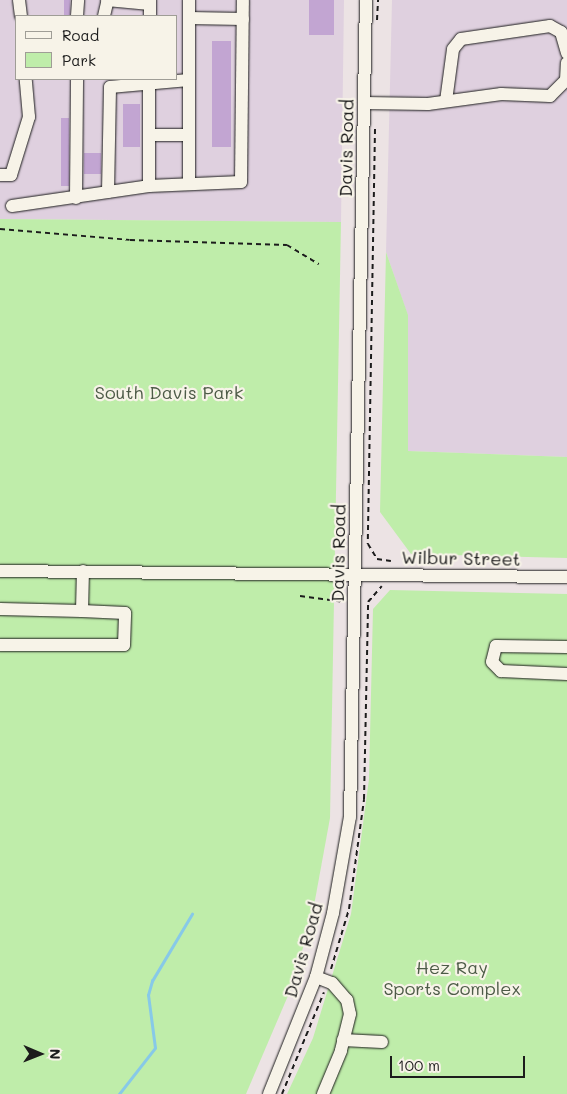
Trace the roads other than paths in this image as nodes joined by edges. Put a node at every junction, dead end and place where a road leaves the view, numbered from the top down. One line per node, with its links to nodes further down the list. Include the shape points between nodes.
1 (19, 0): 8 (street)
2 (78, 0): 9 (street)
3 (189, 0): 11 (street)
4 (243, 0): 12 (street)
5 (366, 0): 20 (street, Davis Road)
6 (107, 1): 7 (street); 10 (street)
7 (150, 7)
8 (21, 15)
9 (78, 15)
10 (104, 15)
11 (189, 18): 12 (street); 17 (street)
12 (243, 19): 24 (street, via 241,182)
13 (567, 53): 19 (street, via 561,32 550,26 461,39 453,49)
14 (567, 62): 19 (street, via 566,80 550,96 501,94)
15 (26, 80): 23 (street, via 29,118 11,175)
16 (77, 80): 27 (street)
17 (189, 80): 18 (street); 22 (street)
18 (150, 81): 21 (street); 26 (street, via 110,88)
19 (446, 102): 20 (street)
20 (364, 104): 31 (street, Davis Road)
21 (149, 135): 22 (street); 25 (street)
22 (189, 135): 24 (street)
23 (0, 175)
24 (189, 182): 25 (street)
25 (149, 186): 26 (street)
26 (108, 192): 27 (street)
27 (76, 198): 28 (street)
28 (12, 206)
29 (0, 571): 30 (street, Wilbur Street)
30 (83, 571): 31 (street, Wilbur Street); 34 (street)
31 (355, 573): 32 (street, Wilbur Street); 38 (street, Davis Road, via 350,817 333,913)
32 (567, 577)
33 (0, 609): 34 (street)
34 (82, 611): 35 (street, via 125,613 124,645)
35 (0, 645)
36 (567, 647): 37 (street, via 496,646 492,662 501,671)
37 (567, 674)
38 (316, 976): 39 (street, via 332,983 347,1000 350,1014); 41 (street, Davis Road)
39 (344, 1040): 40 (street); 42 (street)
40 (382, 1042)
41 (269, 1094)
42 (323, 1094)

